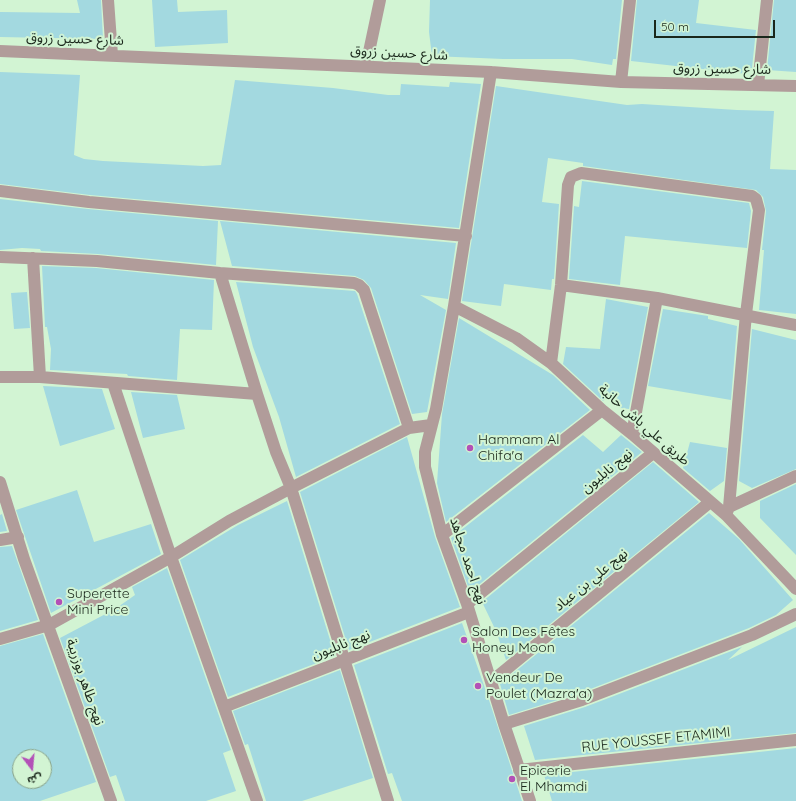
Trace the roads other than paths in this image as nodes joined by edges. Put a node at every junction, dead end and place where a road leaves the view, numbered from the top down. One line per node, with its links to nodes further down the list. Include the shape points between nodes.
1 (108, 0): 6 (street)
2 (380, 0): 7 (street)
3 (630, 0): 9 (street)
4 (767, 0): 10 (street)
5 (0, 51): 6 (street, شارع حسين زروق)
6 (112, 55): 7 (street, شارع حسين زروق)
7 (366, 66): 8 (street, شارع حسين زروق)
8 (491, 72): 9 (street, شارع حسين زروق); 13 (street, نهج احمد مجاهد)
9 (621, 82): 10 (street, شارع حسين زروق)
10 (758, 85): 11 (street, شارع حسين زروق)
11 (796, 86)
12 (0, 191): 13 (street, via 89,202)
13 (466, 236): 19 (street, نهج احمد مجاهد)
14 (0, 257): 15 (street)
15 (33, 258): 16 (street, via 97,261); 24 (street)
16 (220, 273): 26 (street); 29 (street, via 348,282 359,285 364,290)
17 (561, 285): 18 (street); 20 (street, via 568,185 570,177 575,174 752,196 759,210); 22 (street)
18 (657, 298): 20 (street); 30 (street)
19 (454, 306): 22 (street, طريق علي باش حانبة, via 516,338); 28 (street, نهج احمد مجاهد)
20 (746, 314): 21 (street); 36 (street)
21 (796, 325)
22 (552, 363): 27 (street, طريق علي باش حانبة)
23 (0, 377): 24 (street)
24 (40, 377): 25 (street)
25 (113, 383): 26 (street); 40 (street)
26 (257, 394): 34 (street)
27 (602, 410): 30 (street, طريق علي باش حانبة); 37 (street)
28 (431, 425): 29 (street); 37 (street, نهج احمد مجاهد, via 425,452 425,467)
29 (409, 428): 34 (street)
30 (632, 434): 31 (street, طريق علي باش حانبة)
31 (653, 453): 35 (street, طريق علي باش حانبة); 42 (street, نهج نابليون)
32 (796, 476): 36 (street)
33 (0, 482): 38 (street, نهج طاهر بوزريبة)
34 (291, 488): 40 (street, via 229,521); 46 (street)
35 (710, 502): 36 (street, طريق علي باش حانبة); 47 (street, نهج علي بن عياد)
36 (728, 511): 41 (street, طريق علي باش حانبة)
37 (442, 536): 42 (street, نهج احمد مجاهد)
38 (18, 537): 39 (street); 44 (street, نهج طاهر بوزريبة)
39 (0, 540)
40 (171, 557): 44 (street); 48 (street)
41 (796, 589)
42 (468, 608): 46 (street, نهج نابليون); 47 (street, نهج احمد مجاهد)
43 (796, 614): 49 (street, via 752,635 582,700)
44 (49, 625): 45 (street); 52 (street, نهج طاهر بوزريبة)
45 (0, 639)
46 (344, 659): 48 (street, نهج نابليون); 54 (street)
47 (492, 681): 49 (street, نهج احمد مجاهد)
48 (224, 708): 53 (street)
49 (504, 724): 51 (street, نهج احمد مجاهد)
50 (796, 740): 51 (street, RUE YOUSSEF ETAMIMI)
51 (519, 770): 55 (street, نهج احمد مجاهد)
52 (111, 801)
53 (257, 801)
54 (388, 801)
55 (530, 801)

